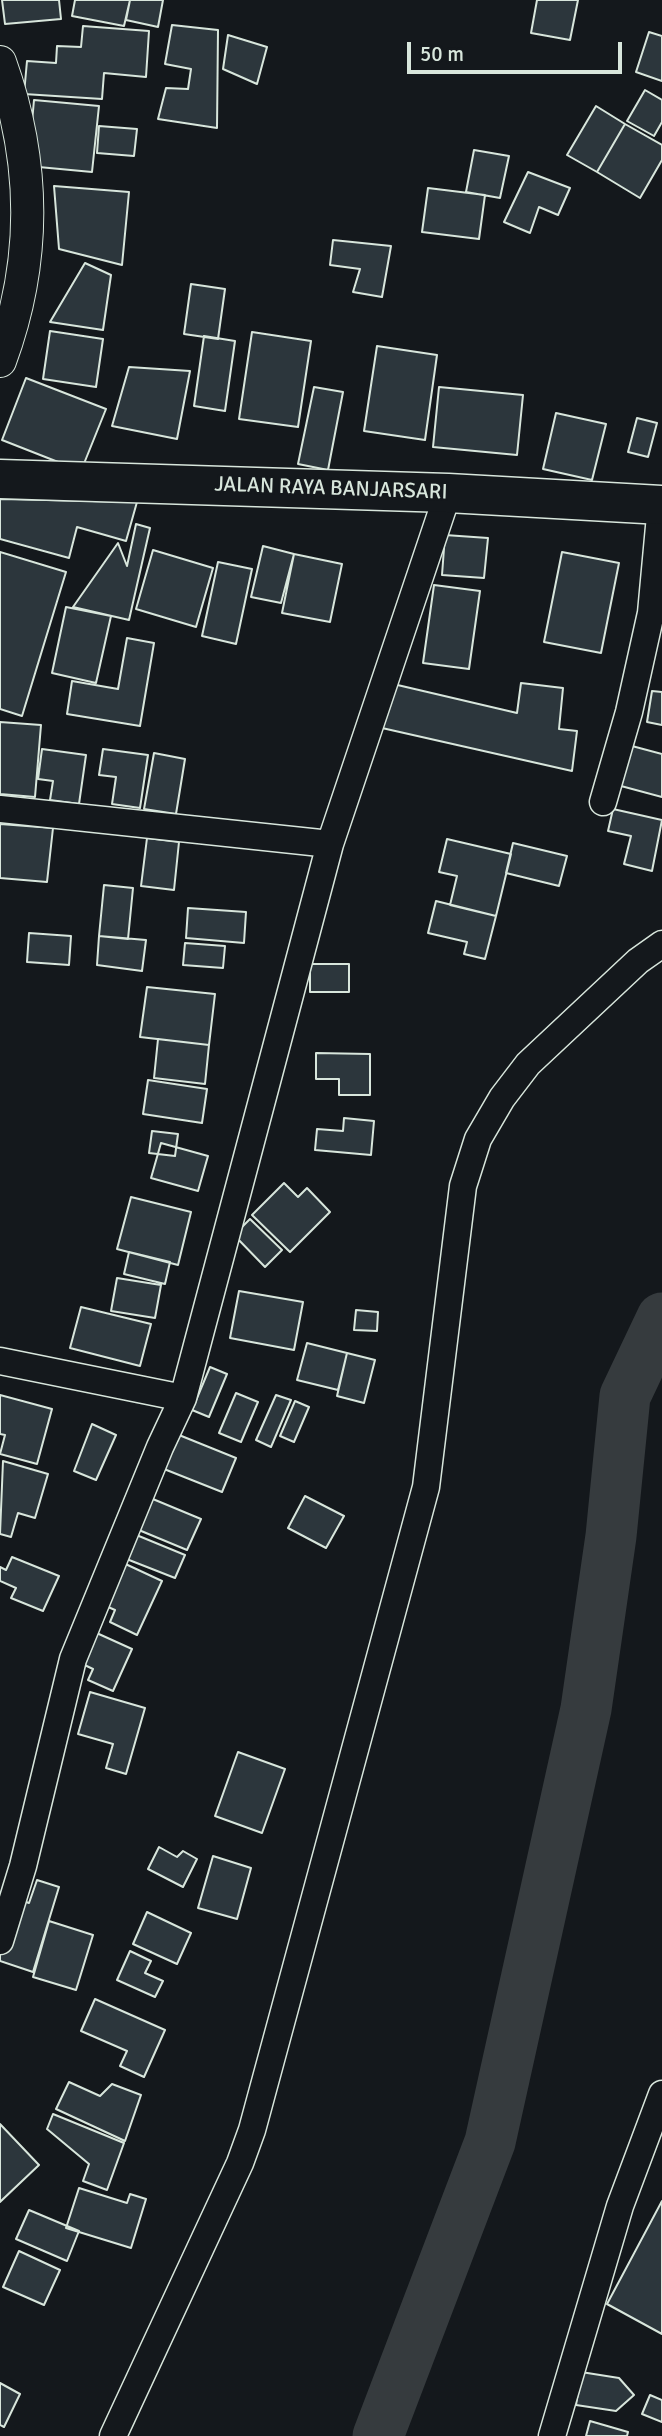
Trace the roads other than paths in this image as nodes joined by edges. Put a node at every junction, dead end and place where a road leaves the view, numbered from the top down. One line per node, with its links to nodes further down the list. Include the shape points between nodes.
1 (0, 62): 2 (street, via 12,96 29,193 26,272)
2 (0, 361)
3 (0, 479): 4 (highway, JALAN RAYA BANJARSARI)
4 (447, 493): 5 (highway, JALAN RAYA BANJARSARI); 8 (street)
5 (662, 505): 6 (street, via 651,613)
6 (603, 802)
7 (0, 809): 8 (street)
8 (330, 844): 11 (street)
9 (662, 944): 14 (street, via 528,1064 478,1139 463,1186 426,1487 252,2130)
10 (0, 1361): 11 (street)
11 (183, 1398): 12 (street, via 73,1658 23,1866)
12 (0, 1941)
13 (662, 2094): 15 (street, via 620,2206)
14 (113, 2436)
15 (552, 2436)

